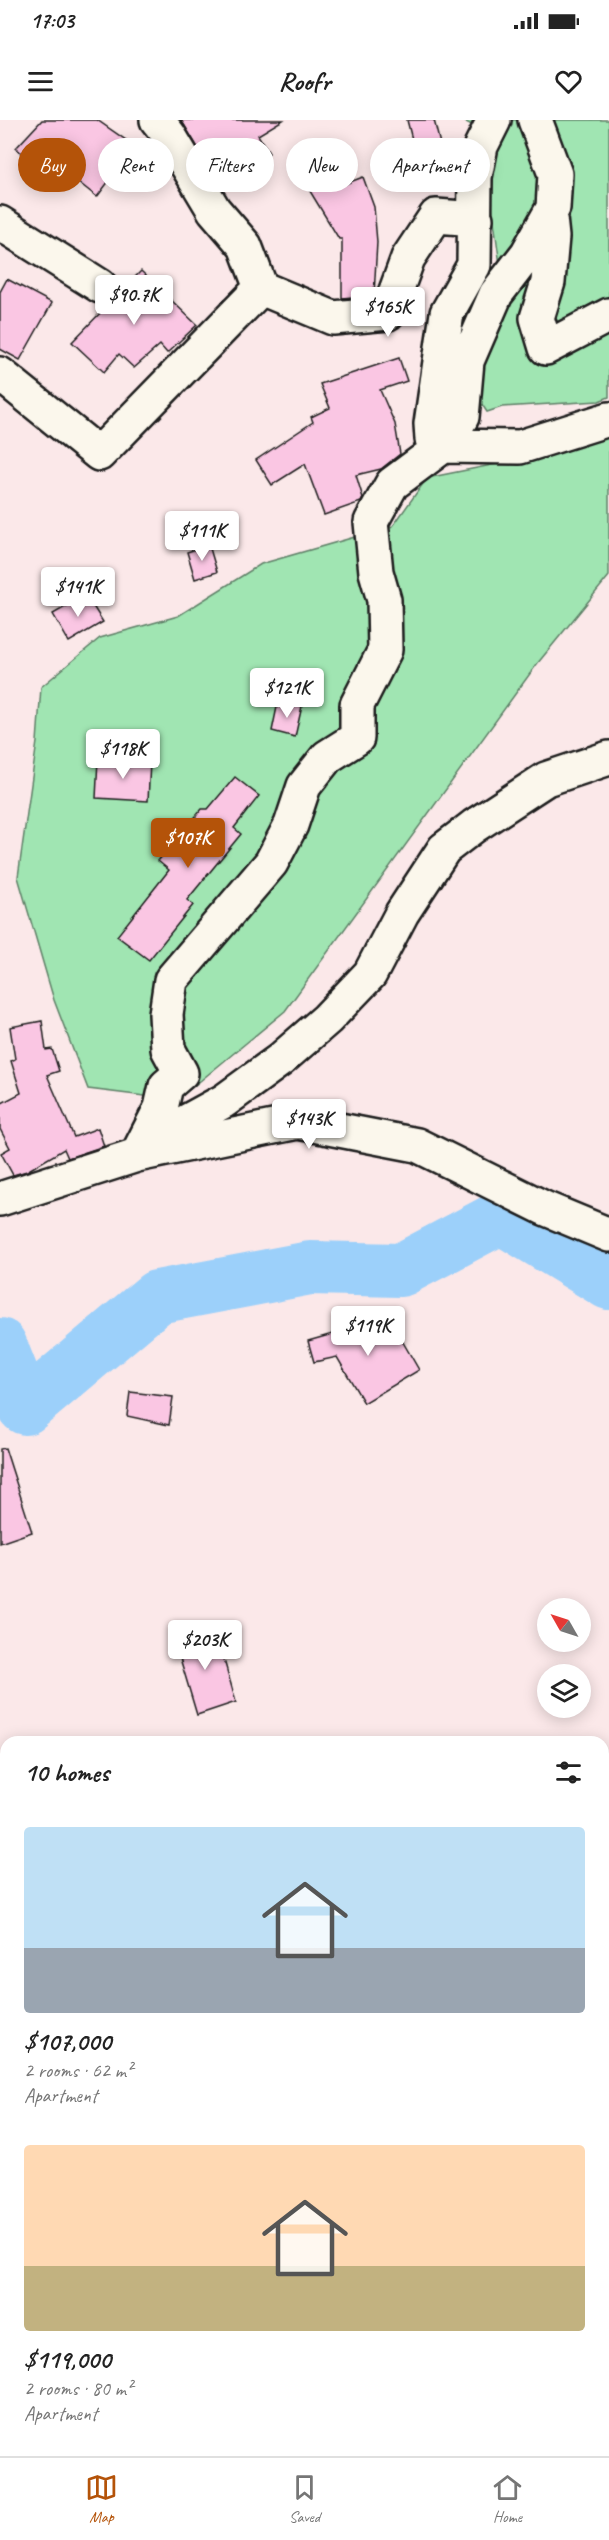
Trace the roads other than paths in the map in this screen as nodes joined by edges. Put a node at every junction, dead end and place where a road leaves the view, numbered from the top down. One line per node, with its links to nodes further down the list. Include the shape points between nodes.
1 (157, 120): 8 (main road, via 214,210 245,246)
2 (494, 120): 5 (main road, via 481,146 475,177)
3 (535, 120): 4 (main road, via 555,174)
4 (550, 216): 9 (main road, via 548,282 537,318 546,348); 12 (main road, via 496,294 467,362 462,417)
5 (476, 219): 8 (main road, via 436,216 408,258 388,312 333,318); 12 (main road, via 474,265 447,313 441,345 431,424 432,440)
6 (0, 223): 7 (main road)
7 (100, 286)
8 (261, 288): 10 (main road, via 99,454)
9 (609, 315)
10 (0, 374)
11 (609, 419): 12 (main road, via 520,447)
12 (443, 446): 14 (main road, via 392,484 371,522 376,572 384,600 385,650 357,705 357,738 327,757 304,786 291,825 271,863 171,980 166,1014 168,1049 181,1073 166,1086 161,1108)
13 (609, 758): 14 (main road, via 546,779 444,849 402,913 369,974 327,1019 224,1101 162,1135)
14 (137, 1155): 15 (main road); 16 (main road, via 298,1122 417,1145 544,1208)
15 (0, 1199)
16 (609, 1235)

